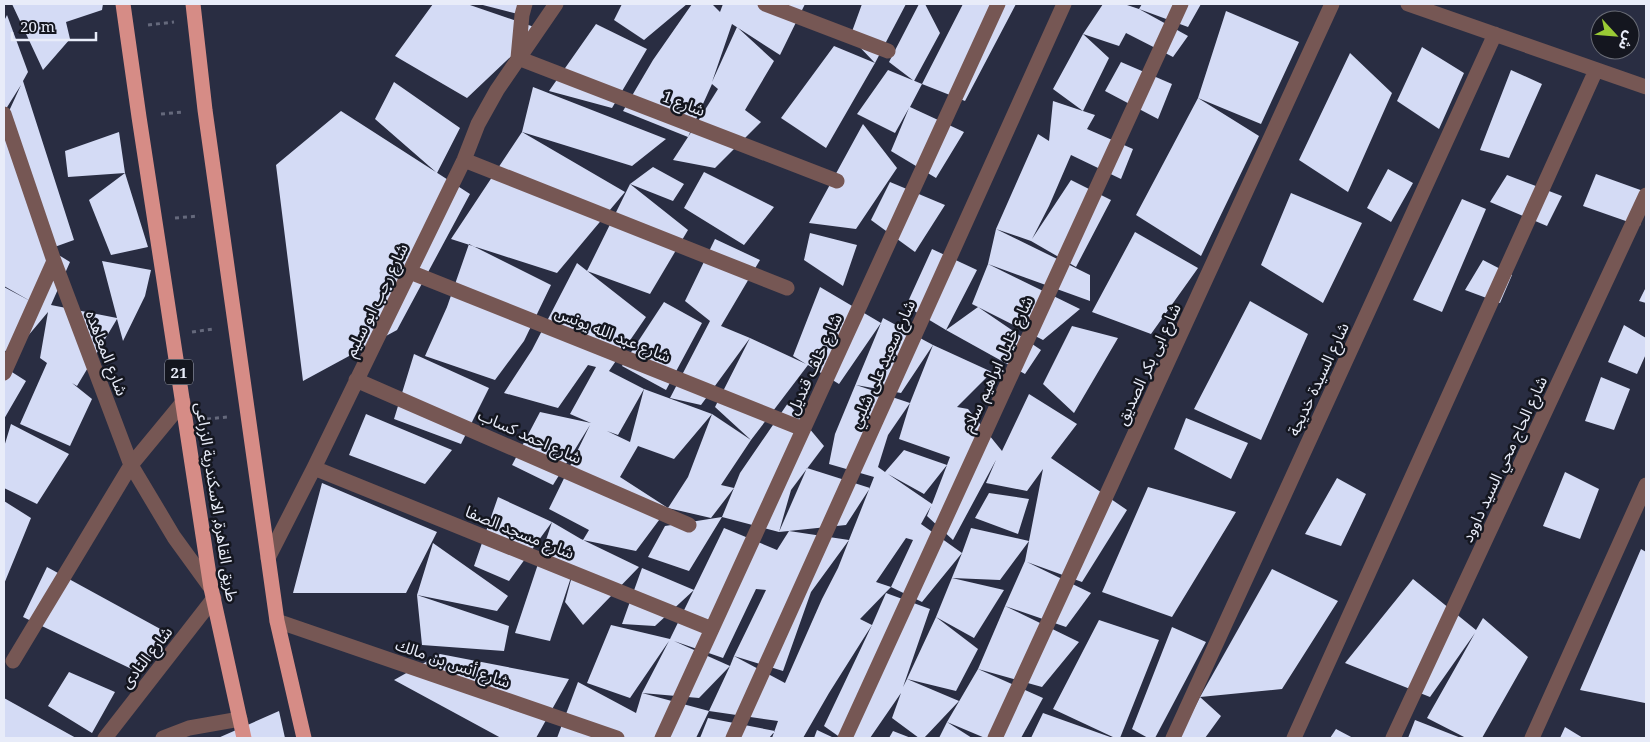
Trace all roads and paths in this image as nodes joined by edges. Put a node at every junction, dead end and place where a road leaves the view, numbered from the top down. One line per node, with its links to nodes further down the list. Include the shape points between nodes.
1 (123, 4): 11 (highway, طريق القاهرة, الاسكندرية الزراعى / 21)
2 (525, 4): 14 (street, شارع رجب ابو سليم)
3 (556, 4): 14 (street, شارع رجب ابو سليم)
4 (765, 4): 13 (street)
5 (998, 4): 35 (street, شارع خلف قنديل)
6 (1064, 4): 52 (street, شارع سعيد على شلبي)
7 (1181, 4): 53 (street, شارع خليل ابراهيم سلام)
8 (1332, 4): 54 (street, شارع ابى بكر الصديق)
9 (1408, 4): 12 (street)
10 (194, 11): 11 (path); 17 (highway)
11 (126, 27): 19 (highway, طريق القاهرة, الاسكندرية الزراعى / 21)
12 (1495, 34): 15 (street); 55 (street, شارع السيدة خديجة)
13 (888, 51)
14 (518, 58): 20 (street, شارع رجب ابو سليم, via 478,124); 21 (street, شارع 1)
15 (1596, 70): 16 (street); 56 (street)
16 (1646, 87)
17 (205, 110): 19 (path); 23 (highway)
18 (4, 114): 25 (street, شارع المعاهده)
19 (139, 116): 24 (highway, طريق القاهرة, الاسكندرية الزراعى / 21)
20 (464, 160): 26 (street, شارع رجب ابو سليم); 27 (street)
21 (837, 181)
22 (1646, 195): 57 (street, شارع الحاج محي السيد داوود)
23 (219, 214): 24 (path); 28 (highway)
24 (155, 220): 29 (highway, طريق القاهرة, الاسكندرية الزراعى / 21)
25 (54, 261): 30 (street); 36 (street, شارع المعاهده)
26 (410, 272): 31 (street, شارع رجب ابو سليم); 35 (street, شارع عبد الله يونس)
27 (787, 288)
28 (236, 326): 29 (path); 33 (highway)
29 (173, 334): 32 (highway, طريق القاهرة, الاسكندرية الزراعى / 21)
30 (4, 373)
31 (356, 380): 37 (street, شارع رجب ابو سليم); 39 (street, شارع احمد كساب)
32 (183, 402): 34 (highway, طريق القاهرة, الاسكندرية الزراعى / 21); 36 (street)
33 (248, 414): 34 (path); 40 (highway)
34 (187, 422): 41 (highway, طريق القاهرة, الاسكندرية الزراعى / 21)
35 (803, 429): 43 (street, شارع خلف قنديل)
36 (131, 465): 41 (street, شارع المعاهده); 44 (street)
37 (314, 468): 40 (street, شارع رجب ابو سليم); 43 (street, شارع مسجد الصفا)
38 (1646, 485): 58 (street)
39 (689, 525)
40 (268, 558): 42 (highway)
41 (212, 593): 45 (highway, طريق القاهرة, الاسكندرية الزراعى / 21); 46 (street, شارع النادى)
42 (277, 621): 49 (highway); 50 (street, شارع أنس بن مالك)
43 (712, 629): 51 (street, شارع خلف قنديل)
44 (13, 661)
45 (240, 719): 47 (street, via 189,728); 48 (highway, طريق القاهرة, الاسكندرية الزراعى / 21)
46 (105, 738)
47 (163, 738)
48 (244, 738)
49 (304, 738)
50 (617, 738)
51 (662, 738)
52 (733, 738)
53 (845, 738)
54 (995, 738)
55 (1173, 738)
56 (1294, 738)
57 (1393, 738)
58 (1532, 738)

